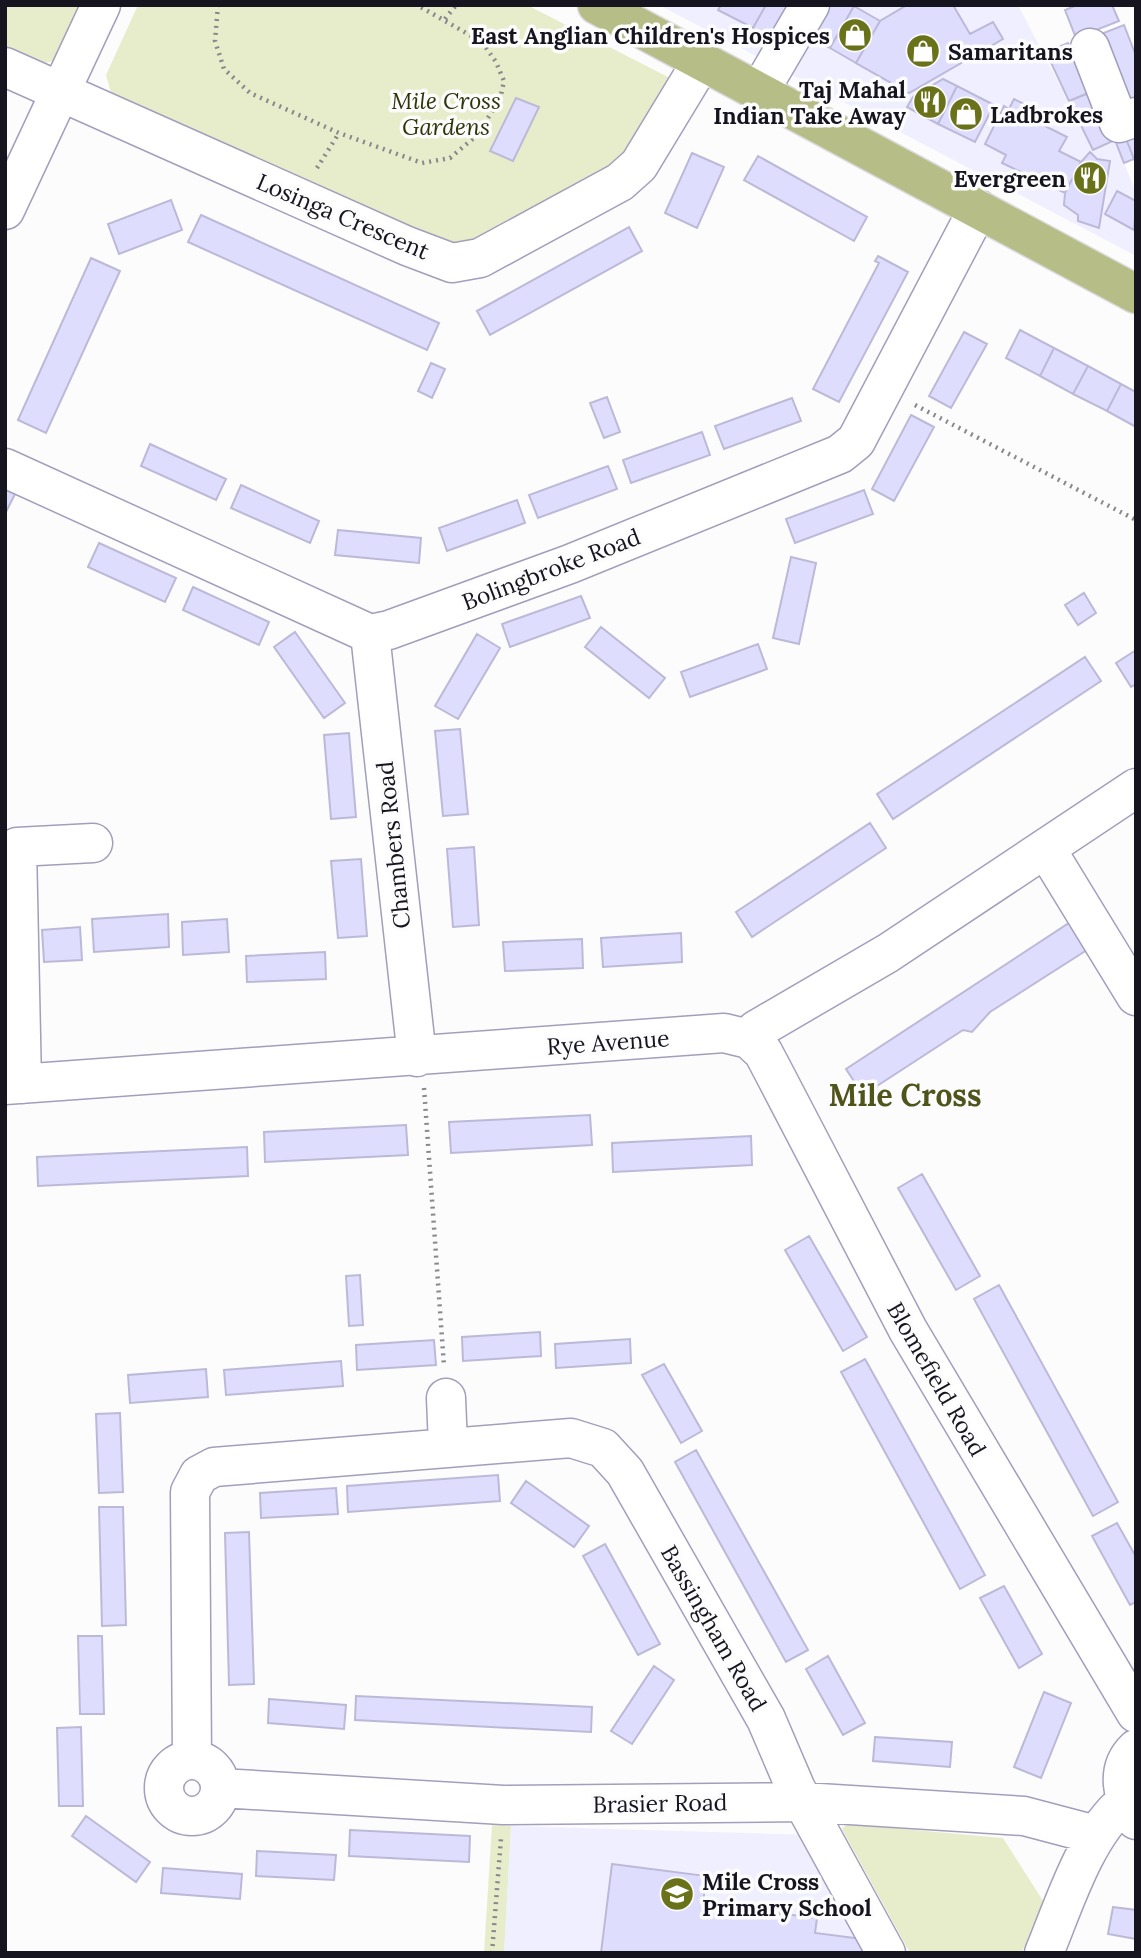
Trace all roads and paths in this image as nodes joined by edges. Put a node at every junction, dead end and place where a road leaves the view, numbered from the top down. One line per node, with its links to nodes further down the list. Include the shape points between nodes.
1 (101, 5): 11 (street)
2 (218, 5): 14 (path, via 215,41 225,69 250,93)
3 (417, 5): 7 (path)
4 (456, 5): 7 (path)
5 (597, 5): 9 (main road)
6 (810, 5): 12 (street)
7 (445, 19): 14 (path, via 482,42 504,81 500,100 475,137 450,158 422,163)
8 (1090, 48): 13 (street, via 1119,124)
9 (702, 61): 11 (street, Losinga Crescent, via 639,165 620,182 480,258 452,262); 12 (main road)
10 (5, 66): 11 (street, Losinga Crescent)
11 (60, 91): 17 (street)
12 (759, 92): 16 (main road)
13 (1136, 117)
14 (339, 133): 15 (path)
15 (315, 171)
16 (978, 209): 18 (main road); 19 (street, Bolingbroke Road)
17 (5, 210)
18 (1136, 294)
19 (884, 388): 21 (path); 22 (street, Bolingbroke Road, via 856,441 840,454 570,564)
20 (5, 468): 22 (street)
21 (1136, 520)
22 (370, 634): 28 (street, Chambers Road)
23 (1136, 788): 25 (street)
24 (93, 843): 29 (street, via 17,847)
25 (1046, 849): 26 (street); 27 (street, via 887,953 756,1030)
26 (1136, 996)
27 (749, 1039): 28 (street, Rye Avenue, via 724,1033); 32 (street, Blomefield Road, via 763,1052 908,1330)
28 (417, 1057): 29 (street, Rye Avenue); 30 (path, via 426,1097)
29 (14, 1084)
30 (446, 1398): 31 (street)
31 (449, 1446): 34 (street, Bassingham Road, via 214,1467 199,1475 190,1492); 36 (street, Bassingham Road, via 570,1438 603,1448 625,1472 766,1719)
32 (1136, 1713)
33 (1136, 1749): 38 (street, via 1122,1780)
34 (192, 1758): 35 (street, via 214,1769); 35 (street, via 171,1766 162,1791 174,1812 197,1817 216,1804)
35 (221, 1788): 37 (street, Brasier Road)
36 (803, 1802): 37 (street, Brasier Road); 39 (street, Brasier Road, via 1024,1816); 41 (street, Bassingham Road)
37 (503, 1805): 40 (path)
38 (1130, 1811): 39 (street, via 1109,1815)
39 (1096, 1835): 42 (street)
40 (492, 1953)
41 (886, 1953)
42 (1044, 1953)

